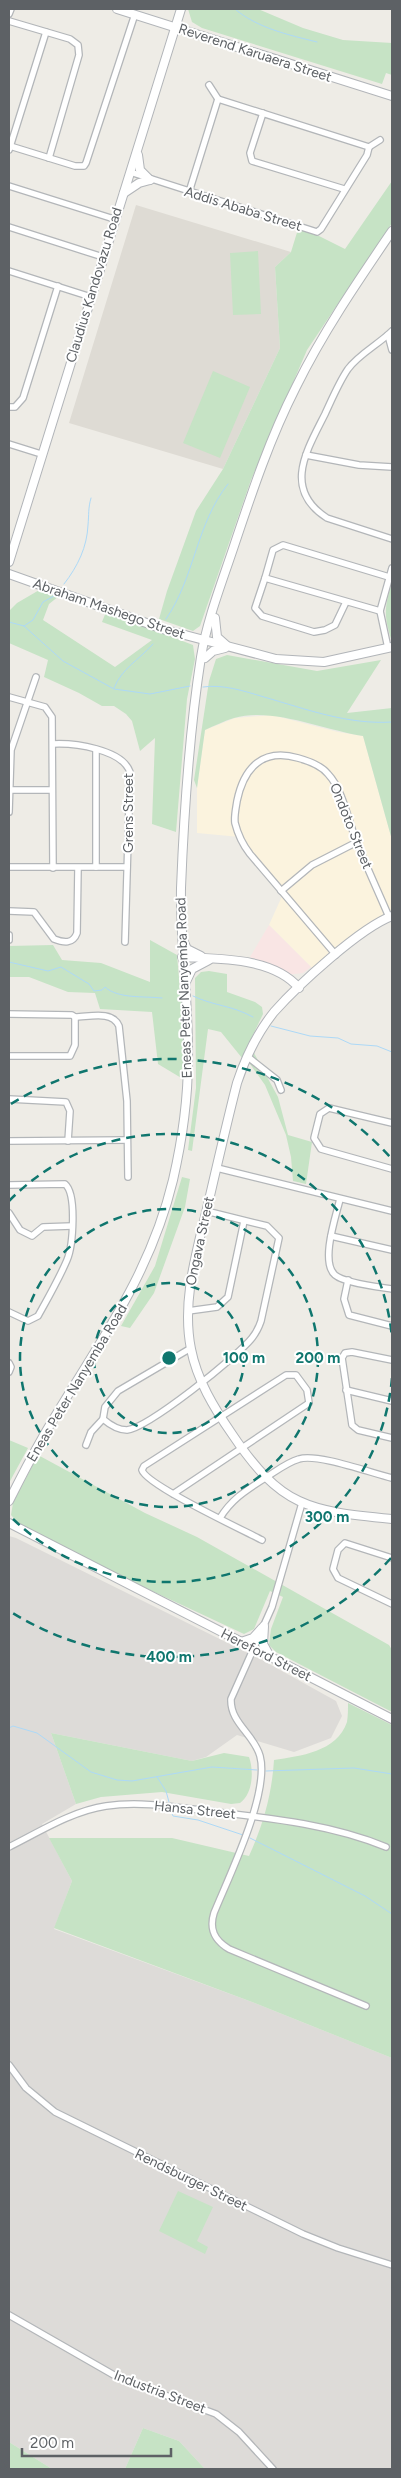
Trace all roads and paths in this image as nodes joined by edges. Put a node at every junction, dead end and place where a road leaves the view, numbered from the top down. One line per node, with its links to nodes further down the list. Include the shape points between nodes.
1 (10, 9): 4 (street)
2 (117, 9): 5 (main road, Reverend Karuaera Street)
3 (181, 9): 7 (main road, Claudius Kandovazu Road)
4 (9, 14)
5 (135, 14): 7 (main road, Reverend Karuaera Street); 17 (street, via 86,163 79,166)
6 (9, 21): 8 (street)
7 (176, 28): 10 (main road, Reverend Karuaera Street); 13 (main road, Claudius Kandovazu Road)
8 (46, 32): 16 (street); 17 (street, via 75,42 80,49)
9 (209, 85): 11 (street)
10 (392, 96)
11 (218, 99): 12 (street); 22 (street)
12 (263, 113): 15 (street); 21 (street, via 250,153 252,161)
13 (145, 124): 18 (main road, Claudius Kandovazu Road); 19 (main road, via 137,162)
14 (380, 140): 15 (street)
15 (369, 147): 21 (street, Addis Ababa Street, via 367,156)
16 (9, 148): 17 (street)
17 (49, 158)
18 (130, 172): 19 (street, Addis Ababa Street); 23 (main road, Claudius Kandovazu Road)
19 (150, 180): 22 (street, Addis Ababa Street); 23 (main road)
20 (9, 186): 24 (street)
21 (344, 189): 22 (street, Addis Ababa Street, via 317,232)
22 (189, 192)
23 (122, 195): 24 (main road, Claudius Kandovazu Road)
24 (114, 219): 27 (main road, Claudius Kandovazu Road)
25 (9, 227): 27 (street)
26 (392, 230): 43 (main road, Eneas Peter Nanyemba Road, via 342,305 296,385 256,481)
27 (103, 256): 30 (main road, Claudius Kandovazu Road)
28 (9, 271): 29 (street)
29 (58, 286): 30 (street); 33 (street, via 22,398 15,407)
30 (91, 296): 35 (main road, Claudius Kandovazu Road)
31 (390, 333): 32 (street); 36 (street, via 348,368)
32 (392, 350)
33 (9, 407)
34 (9, 444): 35 (street)
35 (41, 454): 39 (main road, Claudius Kandovazu Road)
36 (306, 455): 37 (street, via 359,465); 38 (street, via 302,465 302,483 304,494 314,509 327,518)
37 (392, 467)
38 (392, 539)
39 (9, 562)
40 (392, 568): 42 (street)
41 (9, 574): 48 (main road, Abraham Mashego Street, via 166,630)
42 (389, 577): 44 (street, via 283,545 273,550); 46 (street)
43 (224, 578): 47 (main road, Eneas Peter Nanyemba Road); 48 (main road, Eneas Peter Nanyemba Road)
44 (265, 578): 45 (street); 45 (street, via 256,606 258,613 314,632 335,625)
45 (346, 602): 46 (street)
46 (380, 612): 50 (street)
47 (215, 618): 48 (main road, Eneas Peter Nanyemba Road); 49 (main road, via 217,637)
48 (207, 641): 49 (main road, Abraham Mashego Street); 51 (main road, Eneas Peter Nanyemba Road); 52 (main road, Eneas Peter Nanyemba Road)
49 (230, 647): 50 (main road, Abraham Mashego Street, via 276,659 308,662 338,660); 51 (main road, via 217,649)
50 (390, 647)
51 (204, 658): 52 (main road, Eneas Peter Nanyemba Road)
52 (199, 673): 70 (main road, Eneas Peter Nanyemba Road, via 186,790)
53 (36, 676): 55 (street)
54 (9, 697): 55 (street)
55 (28, 702): 56 (street, via 45,707 51,713); 58 (street, via 11,750)
56 (53, 744): 57 (street, Grens Street, via 74,743); 59 (street)
57 (96, 750): 63 (street); 64 (street, Grens Street, via 121,759 130,772)
58 (9, 790): 59 (street); 60 (street)
59 (52, 790): 65 (street)
60 (9, 812)
61 (357, 842): 67 (street, via 312,865); 67 (street, Ondoto Street, via 336,786 324,770 293,757 275,756 253,765 244,776 235,822 244,846); 69 (street, Ondoto Street)
62 (9, 867): 65 (street)
63 (96, 867): 64 (street); 66 (street)
64 (127, 867): 73 (street, Grens Street)
65 (53, 868): 66 (street)
66 (78, 868): 68 (street, via 77,933 70,942 54,939 34,912)
67 (281, 891): 74 (street, Ondoto Street)
68 (9, 911)
69 (391, 916): 74 (main road, Ongava Street, via 365,930)
70 (180, 933): 75 (main road, Eneas Peter Nanyemba Road); 76 (main road, via 187,949)
71 (9, 935): 72 (street)
72 (9, 940)
73 (125, 942)
74 (336, 955): 77 (main road, Ongava Street)
75 (182, 957): 76 (main road); 78 (main road, Eneas Peter Nanyemba Road)
76 (210, 959): 77 (main road, via 260,965); 78 (main road, via 192,969)
77 (299, 988): 82 (main road, Ongava Street, via 275,1012)
78 (184, 990): 121 (main road, Eneas Peter Nanyemba Road, via 188,1035 187,1093 181,1142 162,1218 126,1302 45,1433)
79 (9, 1014): 80 (street, via 67,1014)
80 (75, 1017): 81 (street, via 75,1045 70,1056); 86 (street, via 110,1016 116,1021 127,1101)
81 (9, 1056)
82 (248, 1057): 83 (street, via 278,1080); 89 (main road, Ongava Street, via 237,1083)
83 (281, 1090)
84 (9, 1099): 88 (street, via 66,1102 70,1111)
85 (392, 1123): 90 (street, via 329,1108 320,1114 314,1138 320,1149)
86 (127, 1140): 88 (street); 91 (street)
87 (9, 1141): 88 (street)
88 (68, 1141)
89 (217, 1168): 93 (street); 94 (main road, Ongava Street)
90 (392, 1168)
91 (128, 1178)
92 (9, 1185): 98 (street, via 65,1184 72,1193)
93 (340, 1199): 95 (street); 99 (street)
94 (206, 1211): 97 (street); 103 (main road, Ongava Street, via 189,1288)
95 (392, 1211)
96 (9, 1213): 98 (street, via 20,1230 32,1236 43,1227)
97 (244, 1221): 103 (street, via 228,1297 217,1307); 110 (street, via 269,1228 279,1238 261,1321 245,1346)
98 (72, 1226): 104 (street, via 67,1261 38,1316 28,1321)
99 (331, 1236): 100 (street); 101 (street, via 328,1252 331,1267 336,1276)
100 (392, 1250)
101 (348, 1280): 102 (street); 105 (street, via 344,1299 349,1315)
102 (392, 1290)
103 (188, 1311): 106 (main road, Ongava Street)
104 (9, 1312)
105 (392, 1326)
106 (190, 1348): 110 (main road, Ongava Street); 114 (street, via 118,1391 105,1407)
107 (392, 1360): 111 (street, via 345,1353 342,1358)
108 (9, 1363): 109 (street)
109 (9, 1372)
110 (202, 1383): 113 (main road, Ongava Street); 114 (street, via 134,1428 119,1428)
111 (346, 1390): 112 (street); 115 (street, via 352,1424 358,1430)
112 (392, 1401)
113 (221, 1417): 117 (main road, Ongava Street); 117 (street, via 286,1374 296,1375 302,1382 310,1396 309,1403); 120 (street, via 144,1466 142,1470 146,1479)
114 (103, 1419): 116 (street, via 91,1432)
115 (392, 1438)
116 (86, 1445)
117 (241, 1448): 118 (main road, Ongava Street); 120 (street)
118 (266, 1478): 119 (street, via 290,1462 307,1457); 122 (main road, Ongava Street, via 284,1494); 123 (street, via 233,1500)
119 (392, 1478)
120 (173, 1494): 123 (street)
121 (9, 1501)
122 (302, 1503): 124 (main road, Ongava Street, via 335,1514); 129 (street)
123 (220, 1518): 126 (street)
124 (392, 1519)
125 (9, 1523): 130 (main road, Hereford Street, via 87,1568)
126 (262, 1540)
127 (392, 1558): 128 (street, via 345,1543 338,1550 333,1569 338,1578)
128 (392, 1604)
129 (264, 1626): 130 (main road, via 253,1638); 131 (street); 132 (main road, via 262,1635 266,1650)
130 (242, 1642): 131 (main road, Hereford Street)
131 (253, 1648): 132 (main road, Hereford Street); 134 (street, via 232,1692 230,1706 261,1759)
132 (279, 1662): 133 (main road, Hereford Street)
133 (392, 1719)
134 (253, 1816): 135 (street, Hansa Street, via 168,1806 105,1806 70,1817); 136 (street, Hansa Street, via 346,1832); 137 (street, via 214,1913 212,1927 216,1938 229,1949)
135 (9, 1846)
136 (386, 1847)
137 (366, 2006)
138 (9, 2065): 139 (street, Rendsburger Street, via 26,2088 55,2112 304,2234)
139 (392, 2265)
140 (9, 2315): 141 (street, Industria Street, via 119,2378 216,2414 239,2432)
141 (273, 2469)

